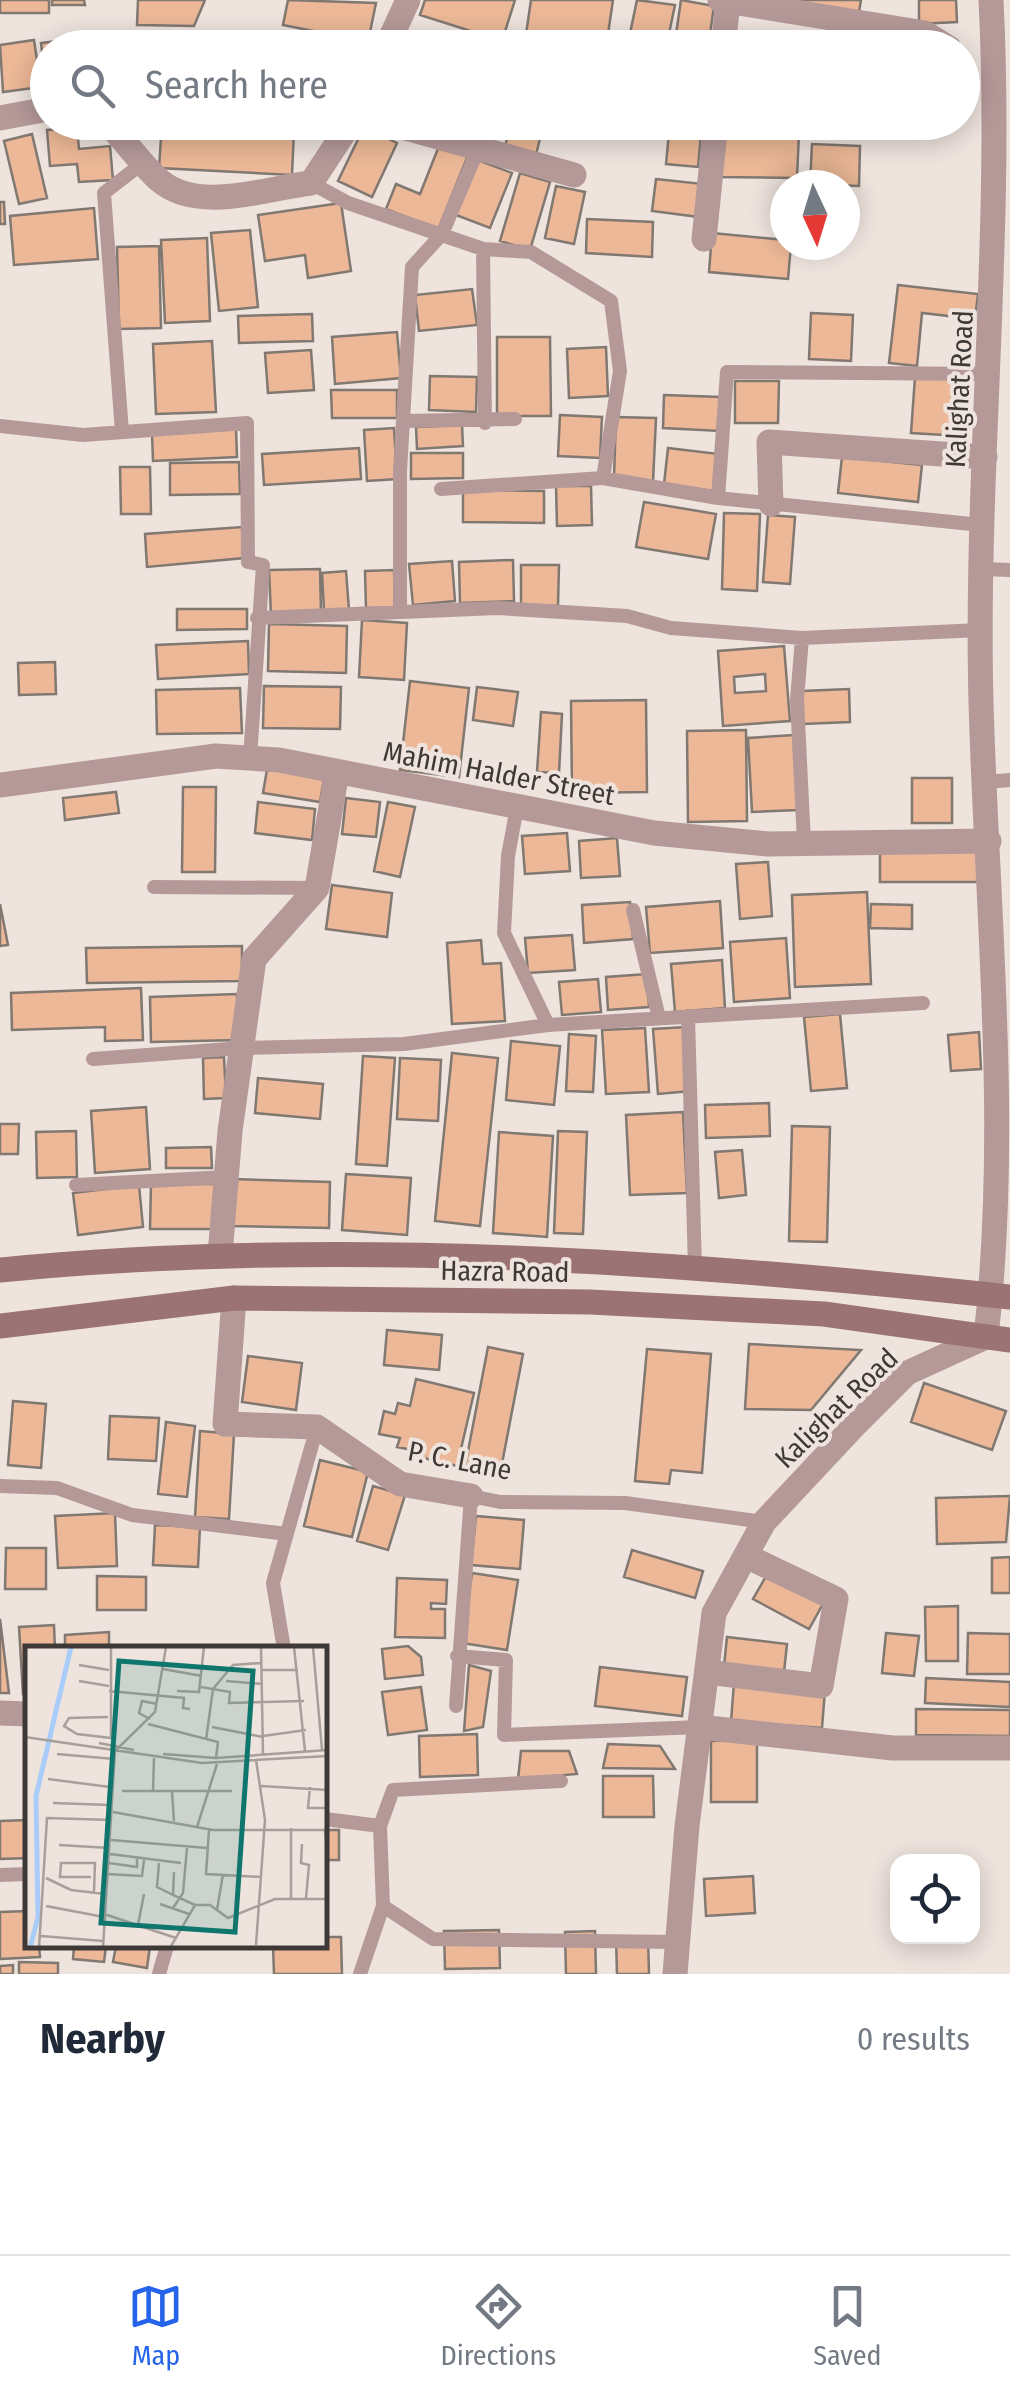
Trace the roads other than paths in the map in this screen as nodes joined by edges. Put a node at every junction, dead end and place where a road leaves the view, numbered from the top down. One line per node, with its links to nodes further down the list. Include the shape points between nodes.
1 (408, 0): 4 (street)
2 (991, 0): 7 (street, Kalighat Road)
3 (724, 1): 5 (street); 6 (street)
4 (394, 30)
5 (724, 30)
6 (906, 30)
7 (999, 54): 18 (street, Kalighat Road)
8 (30, 112): 9 (street)
9 (0, 118)
10 (123, 140): 15 (street)
11 (339, 140): 17 (street)
12 (452, 140): 14 (street)
13 (714, 140): 20 (street)
14 (479, 147): 16 (street); 19 (lane)
15 (144, 162): 17 (street, via 161,182 201,196); 27 (lane, via 104,193)
16 (574, 174)
17 (311, 183): 19 (lane, via 348,203)
18 (1002, 222): 22 (street, Kalighat Road)
19 (442, 234): 21 (lane); 24 (lane, via 412,268)
20 (704, 240)
21 (483, 249): 25 (lane); 29 (lane, via 532,252 612,300 620,371)
22 (989, 374): 28 (street, Kalighat Road); 31 (lane, via 727,372)
23 (515, 419): 25 (lane)
24 (403, 421): 25 (lane); 36 (lane)
25 (485, 423)
26 (0, 426): 27 (lane)
27 (122, 432): 37 (lane, via 247,423 248,562 263,564)
28 (985, 457): 32 (street, via 769,442); 33 (street, Kalighat Road)
29 (603, 478): 30 (lane); 31 (lane)
30 (441, 490)
31 (718, 498): 32 (lane)
32 (771, 504): 33 (lane)
33 (982, 526): 34 (street, Kalighat Road)
34 (982, 569): 35 (lane); 38 (street, Kalighat Road)
35 (1010, 570)
36 (400, 611): 37 (lane); 39 (lane, via 498,608 627,616 671,628)
37 (257, 618): 40 (lane)
38 (981, 630): 39 (lane); 42 (street, Kalighat Road)
39 (802, 638): 46 (lane, via 797,700)
40 (250, 758): 41 (street, Mahim Halder Street); 43 (street, Mahim Halder Street, via 216,756)
41 (337, 772): 44 (street, Mahim Halder Street); 48 (street)
42 (998, 781): 45 (street, Kalighat Road)
43 (0, 785)
44 (516, 807): 46 (street, Mahim Halder Street, via 654,833); 54 (lane, via 504,933)
45 (990, 841): 46 (street, Mahim Halder Street); 49 (street, Kalighat Road)
46 (804, 843)
47 (154, 887): 48 (lane)
48 (318, 888): 56 (street, via 254,959)
49 (1002, 894): 55 (street, Kalighat Road)
50 (633, 910): 53 (lane)
51 (923, 1003): 52 (lane)
52 (688, 1016): 53 (lane); 62 (lane)
53 (659, 1018): 54 (lane)
54 (548, 1025): 56 (lane, via 404,1044)
55 (1006, 1028): 60 (street, Kalighat Road)
56 (242, 1048): 57 (lane); 58 (street)
57 (94, 1059)
58 (226, 1177): 59 (lane); 61 (street)
59 (76, 1185)
60 (1005, 1236): 64 (street, Kalighat Road)
61 (220, 1256): 62 (main road, Hazra Road); 63 (main road, Hazra Road, via 139,1256)
62 (696, 1268): 64 (main road, Hazra Road)
63 (0, 1270)
64 (1002, 1296): 67 (street, Kalighat Road)
65 (234, 1298): 66 (main road, Hazra Road); 67 (main road, Hazra Road, via 590,1302 824,1314); 68 (street, via 225,1424)
66 (0, 1326)
67 (998, 1338): 71 (street, Kalighat Road, via 907,1373)
68 (317, 1427): 70 (street, P. C. Lane, via 400,1484); 72 (lane)
69 (0, 1486): 72 (lane, via 57,1488 132,1515)
70 (471, 1496): 71 (lane, P. C. Lane, via 625,1503); 75 (lane)
71 (764, 1522): 73 (street, Kalighat Road)
72 (288, 1534): 74 (lane, via 272,1583)
73 (746, 1556): 76 (street, Kalighat Road, via 714,1614); 76 (street, via 836,1599 820,1686)
74 (283, 1646)
75 (457, 1656): 77 (lane); 80 (lane, via 506,1660 504,1735)
76 (707, 1672): 80 (street, Kalighat Road)
77 (456, 1706)
78 (0, 1712): 79 (street)
79 (25, 1714)
80 (700, 1727): 81 (street, via 893,1748); 88 (street, Kalighat Road)
81 (1010, 1748)
82 (561, 1781): 84 (lane, via 393,1790)
83 (328, 1819): 84 (lane)
84 (380, 1826): 87 (lane)
85 (25, 1874): 86 (lane)
86 (0, 1875)
87 (384, 1906): 88 (lane, via 433,1938); 91 (lane)
88 (677, 1942): 92 (street, Kalighat Road)
89 (166, 1949): 90 (lane)
90 (160, 1974)
91 (360, 1974)
92 (675, 1974)

